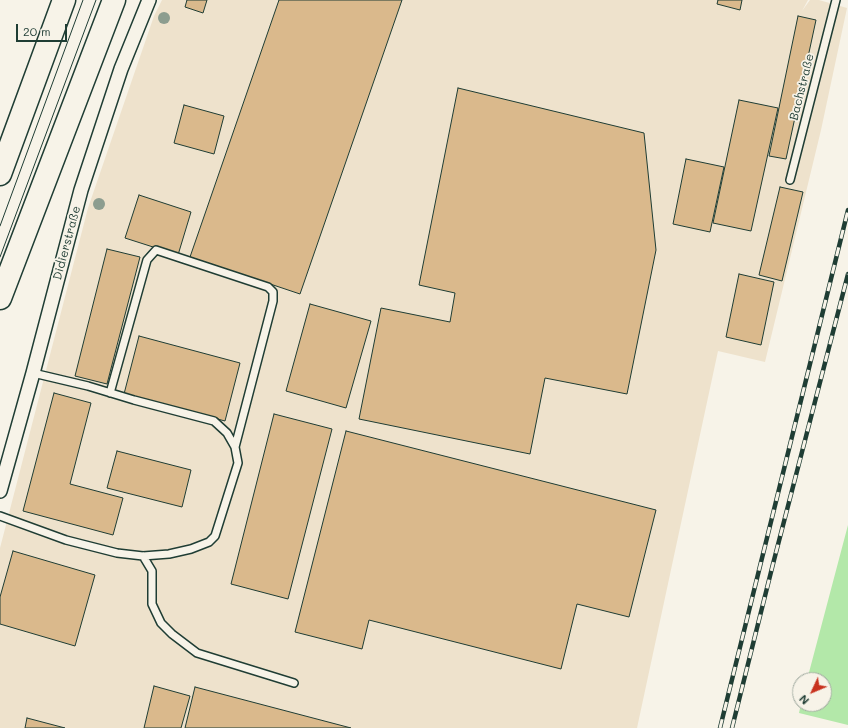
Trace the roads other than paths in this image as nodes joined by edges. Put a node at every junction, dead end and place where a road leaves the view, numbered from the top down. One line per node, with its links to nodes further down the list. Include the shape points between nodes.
1 (64, 0): 5 (highway)
2 (114, 0): 7 (highway)
3 (149, 0): 8 (street, Didierstraße, via 121,69 81,190)
4 (836, 0): 6 (lane, Bachstraße)
5 (0, 174)
6 (790, 180)
7 (0, 298)
8 (33, 373): 9 (lane); 11 (street, Didierstraße)
9 (110, 393): 10 (lane, via 214,421); 10 (lane, via 147,260 156,250 268,287 273,292 273,302)
10 (235, 447): 13 (lane, via 238,463 215,536 209,542 191,549)
11 (0, 491)
12 (0, 516): 13 (lane, via 66,540 117,553)
13 (143, 556): 14 (lane, via 152,572 152,604 161,623 172,634 197,653)
14 (294, 683)

